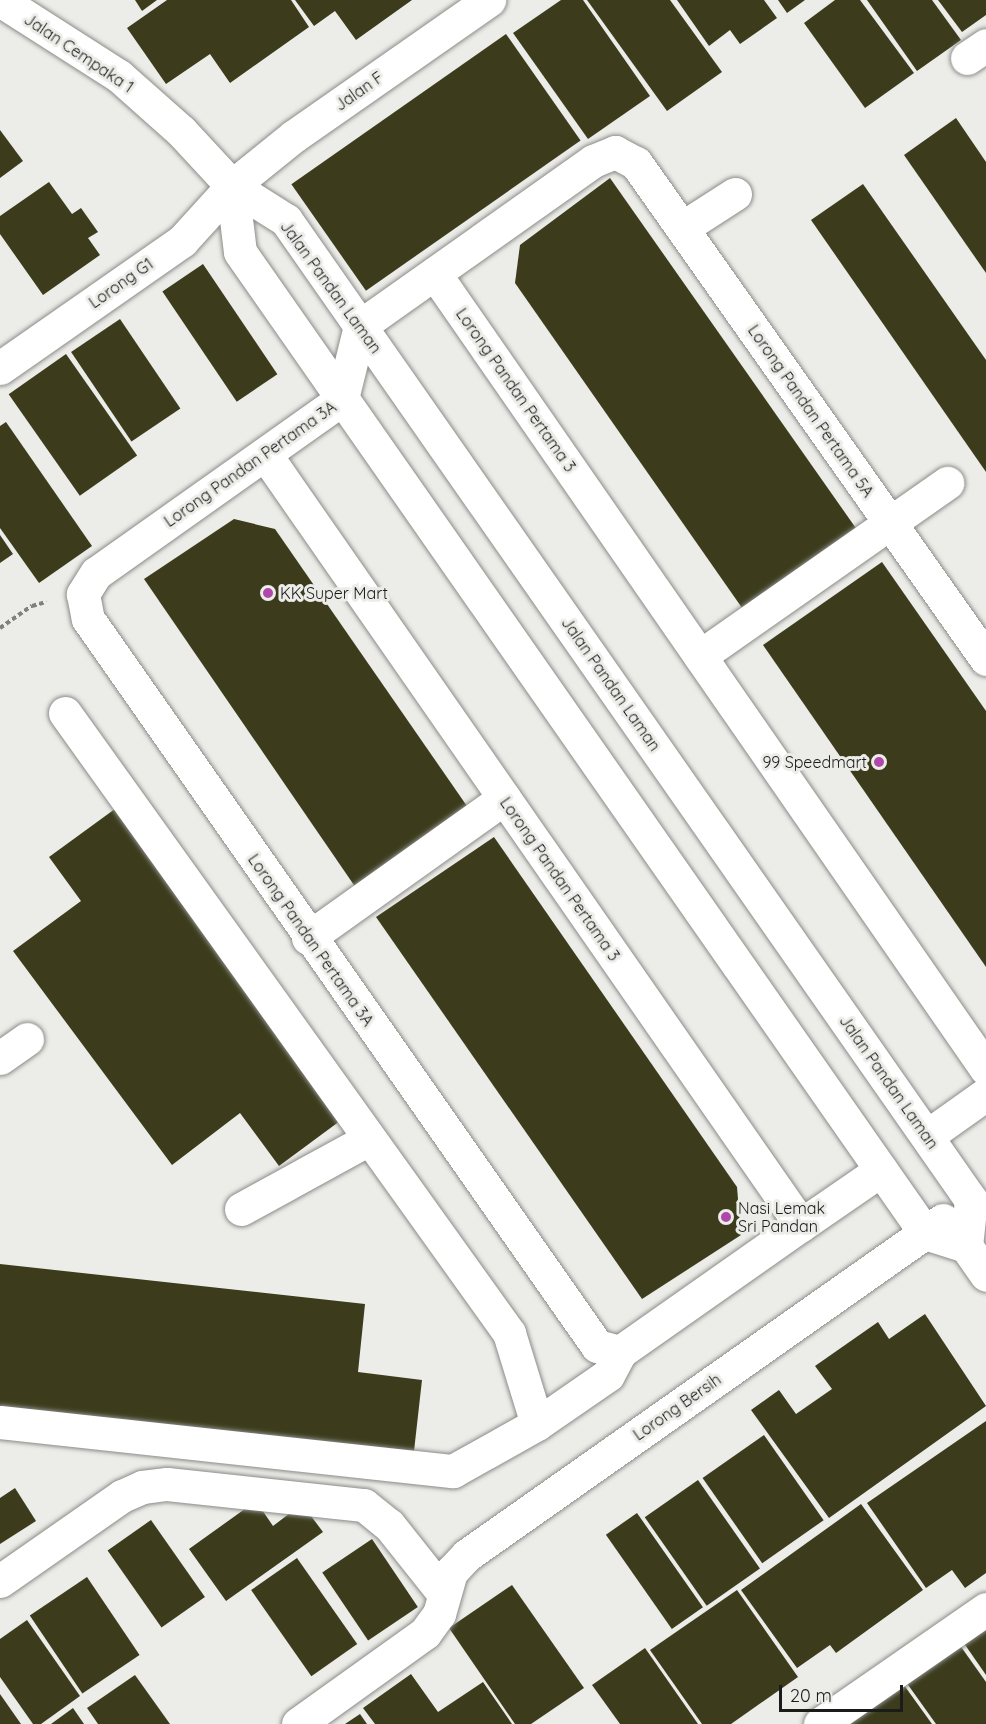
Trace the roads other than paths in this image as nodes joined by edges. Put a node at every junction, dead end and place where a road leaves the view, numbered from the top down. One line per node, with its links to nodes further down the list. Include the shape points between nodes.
1 (0, 0): 3 (street, Jalan Cempaka 1, via 119,76 181,131)
2 (489, 0): 3 (street, Jalan F, via 294,136)
3 (232, 186): 7 (street, Jalan Pandan Laman, via 286,220); 8 (street, Lorong G1, via 182,241); 9 (street, via 240,252)
4 (735, 194): 5 (street)
5 (682, 228): 6 (street, Lorong Pandan Pertama 5A, via 636,162 615,152 593,160); 12 (street, Lorong Pandan Pertama 5A)
6 (435, 274): 7 (street); 13 (street, Lorong Pandan Pertama 3)
7 (360, 326): 9 (street); 22 (street, Jalan Pandan Laman)
8 (0, 368)
9 (342, 399): 10 (street, Lorong Pandan Pertama 3A); 24 (street)
10 (264, 454): 16 (street, Lorong Pandan Pertama 3); 17 (street, Lorong Pandan Pertama 3A, via 96,573 83,594 88,619)
11 (946, 483): 12 (street)
12 (890, 523): 13 (street); 14 (street, Lorong Pandan Pertama 5A)
13 (700, 656): 20 (street, Lorong Pandan Pertama 3)
14 (986, 659)
15 (65, 713): 23 (street)
16 (504, 798): 17 (street); 27 (street, Lorong Pandan Pertama 3)
17 (308, 938): 31 (street, Lorong Pandan Pertama 3A, via 597,1346)
18 (27, 1039): 19 (street)
19 (0, 1058)
20 (986, 1069)
21 (986, 1094): 22 (street)
22 (927, 1136): 25 (street, Jalan Pandan Laman)
23 (369, 1139): 26 (street); 33 (street, via 509,1333)
24 (880, 1170): 27 (street); 28 (street)
25 (978, 1195): 28 (street, Lorong Bersih); 29 (street)
26 (241, 1209)
27 (801, 1225): 31 (street)
28 (925, 1233): 29 (street); 35 (street, Lorong Bersih, via 467,1555 451,1572)
29 (966, 1246): 30 (street)
30 (986, 1275)
31 (620, 1352): 33 (street, via 608,1376)
32 (0, 1422): 33 (street, via 453,1471)
33 (537, 1424)
34 (0, 1581): 35 (street, via 122,1497 142,1487 166,1485 364,1505 389,1525)
35 (443, 1593): 37 (street, Lorong Bersih, via 438,1614 425,1633)
36 (986, 1609): 38 (street)
37 (298, 1724)
38 (820, 1724)

